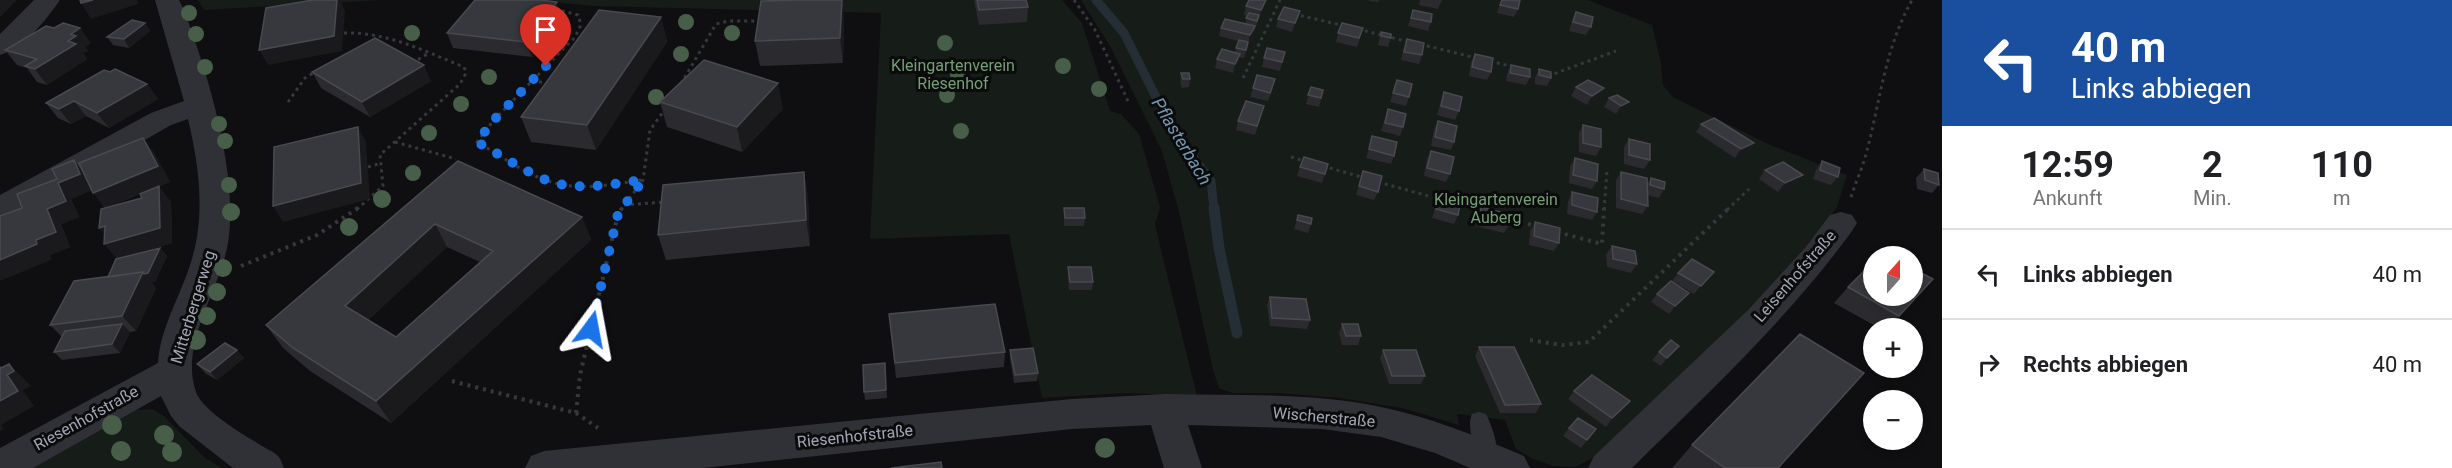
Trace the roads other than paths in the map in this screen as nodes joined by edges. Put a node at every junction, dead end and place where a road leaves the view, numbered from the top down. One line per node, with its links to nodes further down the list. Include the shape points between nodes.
1 (48, 0): 3 (street)
2 (167, 0): 4 (street, Mitterbergerweg)
3 (0, 47)
4 (199, 106): 5 (street, via 161,119); 7 (street, Mitterbergerweg, via 215,195 212,243 180,338)
5 (0, 209)
6 (1841, 223): 16 (street, Leisenhofstraße, via 1785,294)
7 (173, 372): 12 (street, Riesenhofstraße); 13 (street, Mitterbergerweg, via 179,399 203,424)
8 (1165, 410): 10 (street, Riesenhofstraße, via 1072,414); 11 (street, Wischerstraße, via 1322,414 1381,422 1442,439); 15 (street)
9 (1479, 420): 11 (lane)
10 (647, 463): 14 (street, Riesenhofstraße)
11 (1500, 463)
12 (0, 466)
13 (265, 468)
14 (544, 468)
15 (1183, 468)
16 (1607, 468)

